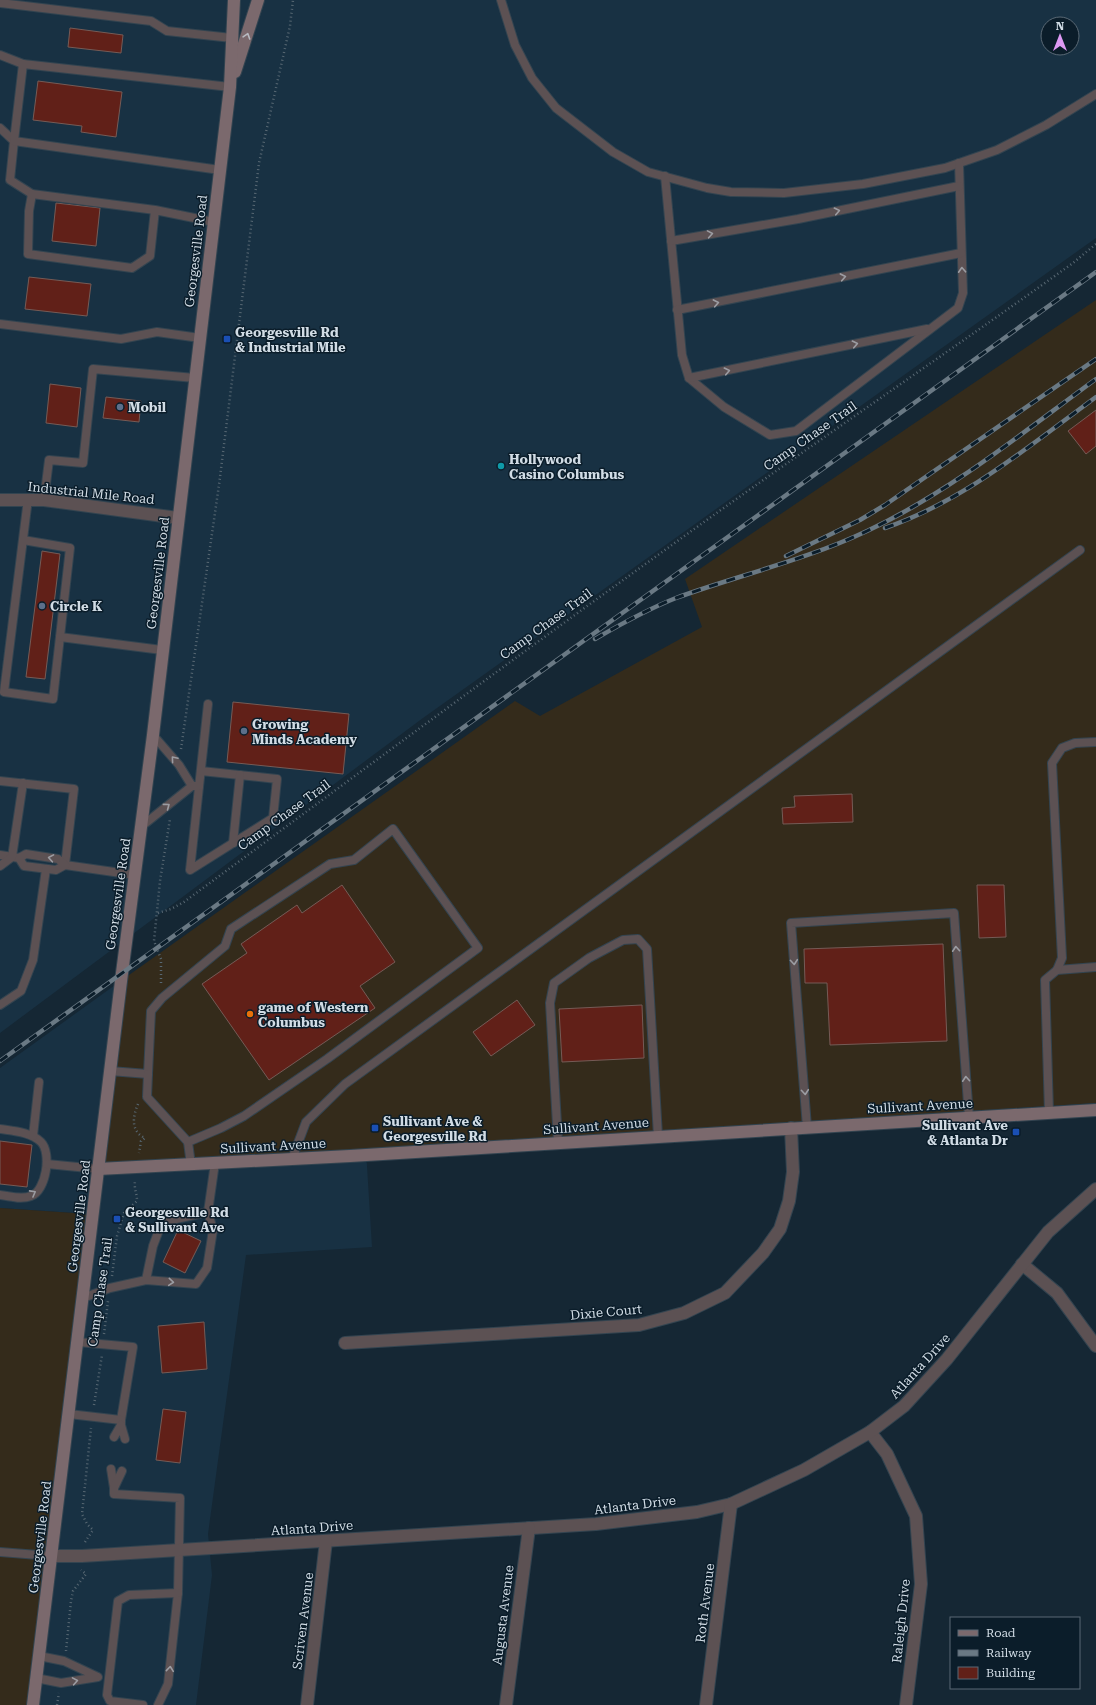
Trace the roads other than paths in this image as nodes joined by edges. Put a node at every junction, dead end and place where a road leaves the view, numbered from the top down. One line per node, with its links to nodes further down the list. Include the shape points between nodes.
1 (234, 0): 5 (main road, Georgesville Road)
2 (258, 0): 8 (main road, Georgesville Road, one-way to 2)
3 (501, 0): 14 (lane, via 515,45 532,78 556,108 613,152 648,172)
4 (0, 3): 5 (lane, via 151,21 167,31)
5 (232, 38): 8 (main road, Georgesville Road)
6 (0, 55): 7 (lane)
7 (23, 64): 8 (lane); 11 (lane)
8 (230, 87): 13 (main road, Georgesville Road)
9 (1096, 94): 12 (lane, via 1046,125 997,150)
10 (0, 128): 11 (lane)
11 (14, 141): 13 (lane); 16 (lane, via 10,180)
12 (959, 163): 14 (lane, via 863,184 784,193 731,192); 15 (lane)
13 (220, 170): 18 (main road, Georgesville Road)
14 (665, 176): 19 (lane)
15 (959, 186): 19 (lane, one-way to 15, via 798,219); 20 (lane)
16 (32, 194): 17 (lane); 17 (lane, via 28,254 132,268 150,256)
17 (155, 210): 18 (lane)
18 (214, 222): 24 (main road, Georgesville Road)
19 (671, 241): 21 (lane)
20 (961, 253): 21 (lane, one-way to 20); 23 (lane, one-way to 20, via 958,308 963,293)
21 (678, 310): 26 (lane, via 682,355)
22 (0, 324): 24 (lane, via 121,339 157,332)
23 (931, 329): 26 (lane, one-way to 23); 26 (lane, via 796,431 770,435 724,407)
24 (200, 338): 25 (main road, Georgesville Road)
25 (195, 378): 29 (lane, via 93,369 83,463 48,460); 30 (main road, Georgesville Road)
26 (689, 378)
27 (28, 499): 28 (street, Industrial Mile Road); 29 (street, Industrial Mile Road); 31 (lane)
28 (0, 500)
29 (44, 500): 30 (street, Industrial Mile Road)
30 (178, 518): 34 (main road, Georgesville Road)
31 (23, 540): 33 (lane, via 70,548); 33 (lane, via 4,692 53,699)
32 (1080, 550): 67 (lane, via 345,1084 306,1122)
33 (60, 637): 34 (lane)
34 (162, 650): 36 (main road, Georgesville Road)
35 (208, 704): 38 (lane)
36 (153, 735): 42 (lane, one-way to 36); 43 (main road, Georgesville Road)
37 (1096, 742): 52 (lane, via 1075,743 1062,748 1052,763 1062,958)
38 (200, 771): 39 (lane); 42 (lane)
39 (240, 775): 44 (lane); 44 (lane, via 277,779 274,810 273,818)
40 (0, 781): 41 (lane)
41 (23, 783): 46 (lane); 47 (lane, via 74,789)
42 (196, 786): 43 (lane, one-way to 42); 44 (lane, via 190,870)
43 (142, 826): 50 (main road, Georgesville Road)
44 (233, 844)
45 (0, 855): 46 (lane)
46 (16, 858): 47 (lane, one-way to 46, via 58,859 26,854); 48 (lane); 49 (lane, via 24,866)
47 (65, 865): 49 (lane, via 56,870); 50 (lane)
48 (0, 866)
49 (46, 869): 53 (lane, via 34,960 20,991)
50 (135, 875): 54 (main road, Georgesville Road)
51 (1096, 967): 52 (lane)
52 (1057, 970): 58 (lane, via 1045,980)
53 (0, 1005)
54 (110, 1071): 55 (lane); 71 (main road, Georgesville Road)
55 (148, 1074): 65 (lane, via 147,1097); 65 (lane, via 151,1011 162,998 225,946 231,929 330,864 354,860 393,829 478,948 327,1059 244,1116)
56 (39, 1082): 63 (lane)
57 (1096, 1110): 58 (main road, Sullivant Avenue)
58 (1049, 1112): 59 (main road, Sullivant Avenue)
59 (969, 1118): 60 (main road, Sullivant Avenue); 60 (lane, one-way to 60, via 954,913 791,923)
60 (807, 1127): 61 (main road, Sullivant Avenue)
61 (791, 1128): 64 (main road, Sullivant Avenue); 79 (street, Dixie Court, via 793,1172 789,1201 780,1228 763,1253 725,1293 684,1313 639,1325)
62 (0, 1129): 63 (lane)
63 (33, 1136): 68 (lane, via 45,1147)
64 (658, 1136): 66 (main road, Sullivant Avenue); 66 (lane, via 647,949 638,939 623,940 589,958 554,983 550,1003)
65 (188, 1142): 70 (lane)
66 (558, 1142): 67 (main road, Sullivant Avenue)
67 (292, 1159): 69 (main road, Sullivant Avenue)
68 (47, 1164): 71 (lane); 73 (lane, one-way to 68, via 31,1196 43,1183)
69 (215, 1164): 70 (main road, Sullivant Avenue); 74 (lane)
70 (191, 1165): 71 (main road, Sullivant Avenue)
71 (98, 1169): 77 (main road, Georgesville Road)
72 (1096, 1189): 75 (street, Atlanta Drive, via 1048,1232)
73 (0, 1196)
74 (208, 1212): 76 (lane, via 162,1222 152,1246); 76 (lane, one-way to 74, via 196,1284 207,1268 213,1230)
75 (1022, 1264): 80 (street, via 1057,1293); 83 (street, Atlanta Drive, via 948,1359 904,1406)
76 (146, 1280): 77 (lane, via 110,1288)
77 (83, 1298): 78 (main road, Georgesville Road)
78 (78, 1342): 81 (main road, Georgesville Road); 82 (lane, via 133,1347)
79 (345, 1343)
80 (1096, 1346)
81 (69, 1414): 82 (lane); 94 (main road, Georgesville Road)
82 (121, 1422): 84 (lane); 85 (lane)
83 (870, 1432): 89 (street, Atlanta Drive, via 804,1470); 106 (street, Raleigh Drive, via 887,1454 916,1516 920,1584)
84 (114, 1437)
85 (125, 1439)
86 (111, 1469): 88 (lane)
87 (122, 1471): 88 (lane)
88 (114, 1488): 92 (lane, via 114,1494 180,1498)
89 (731, 1504): 90 (street, Atlanta Drive, via 697,1512 596,1524); 105 (street, Roth Avenue)
90 (529, 1528): 91 (street, Atlanta Drive); 104 (street, Augusta Avenue)
91 (326, 1541): 92 (street, Atlanta Drive); 103 (street, Scriven Avenue)
92 (178, 1550): 94 (street, Atlanta Drive); 95 (lane)
93 (0, 1552): 94 (lane)
94 (51, 1556): 96 (main road, Georgesville Road)
95 (178, 1593): 99 (lane, via 129,1595 118,1602); 102 (lane, one-way to 95, via 168,1684)
96 (39, 1656): 97 (lane, via 64,1661); 98 (main road, Georgesville Road)
97 (98, 1677): 98 (lane, one-way to 97, via 61,1683); 99 (lane)
98 (36, 1678): 100 (main road, Georgesville Road)
99 (108, 1678): 101 (lane, via 107,1695 110,1701)
100 (33, 1705)
101 (143, 1705)
102 (158, 1705)
103 (307, 1705)
104 (506, 1705)
105 (706, 1705)
106 (906, 1705)

